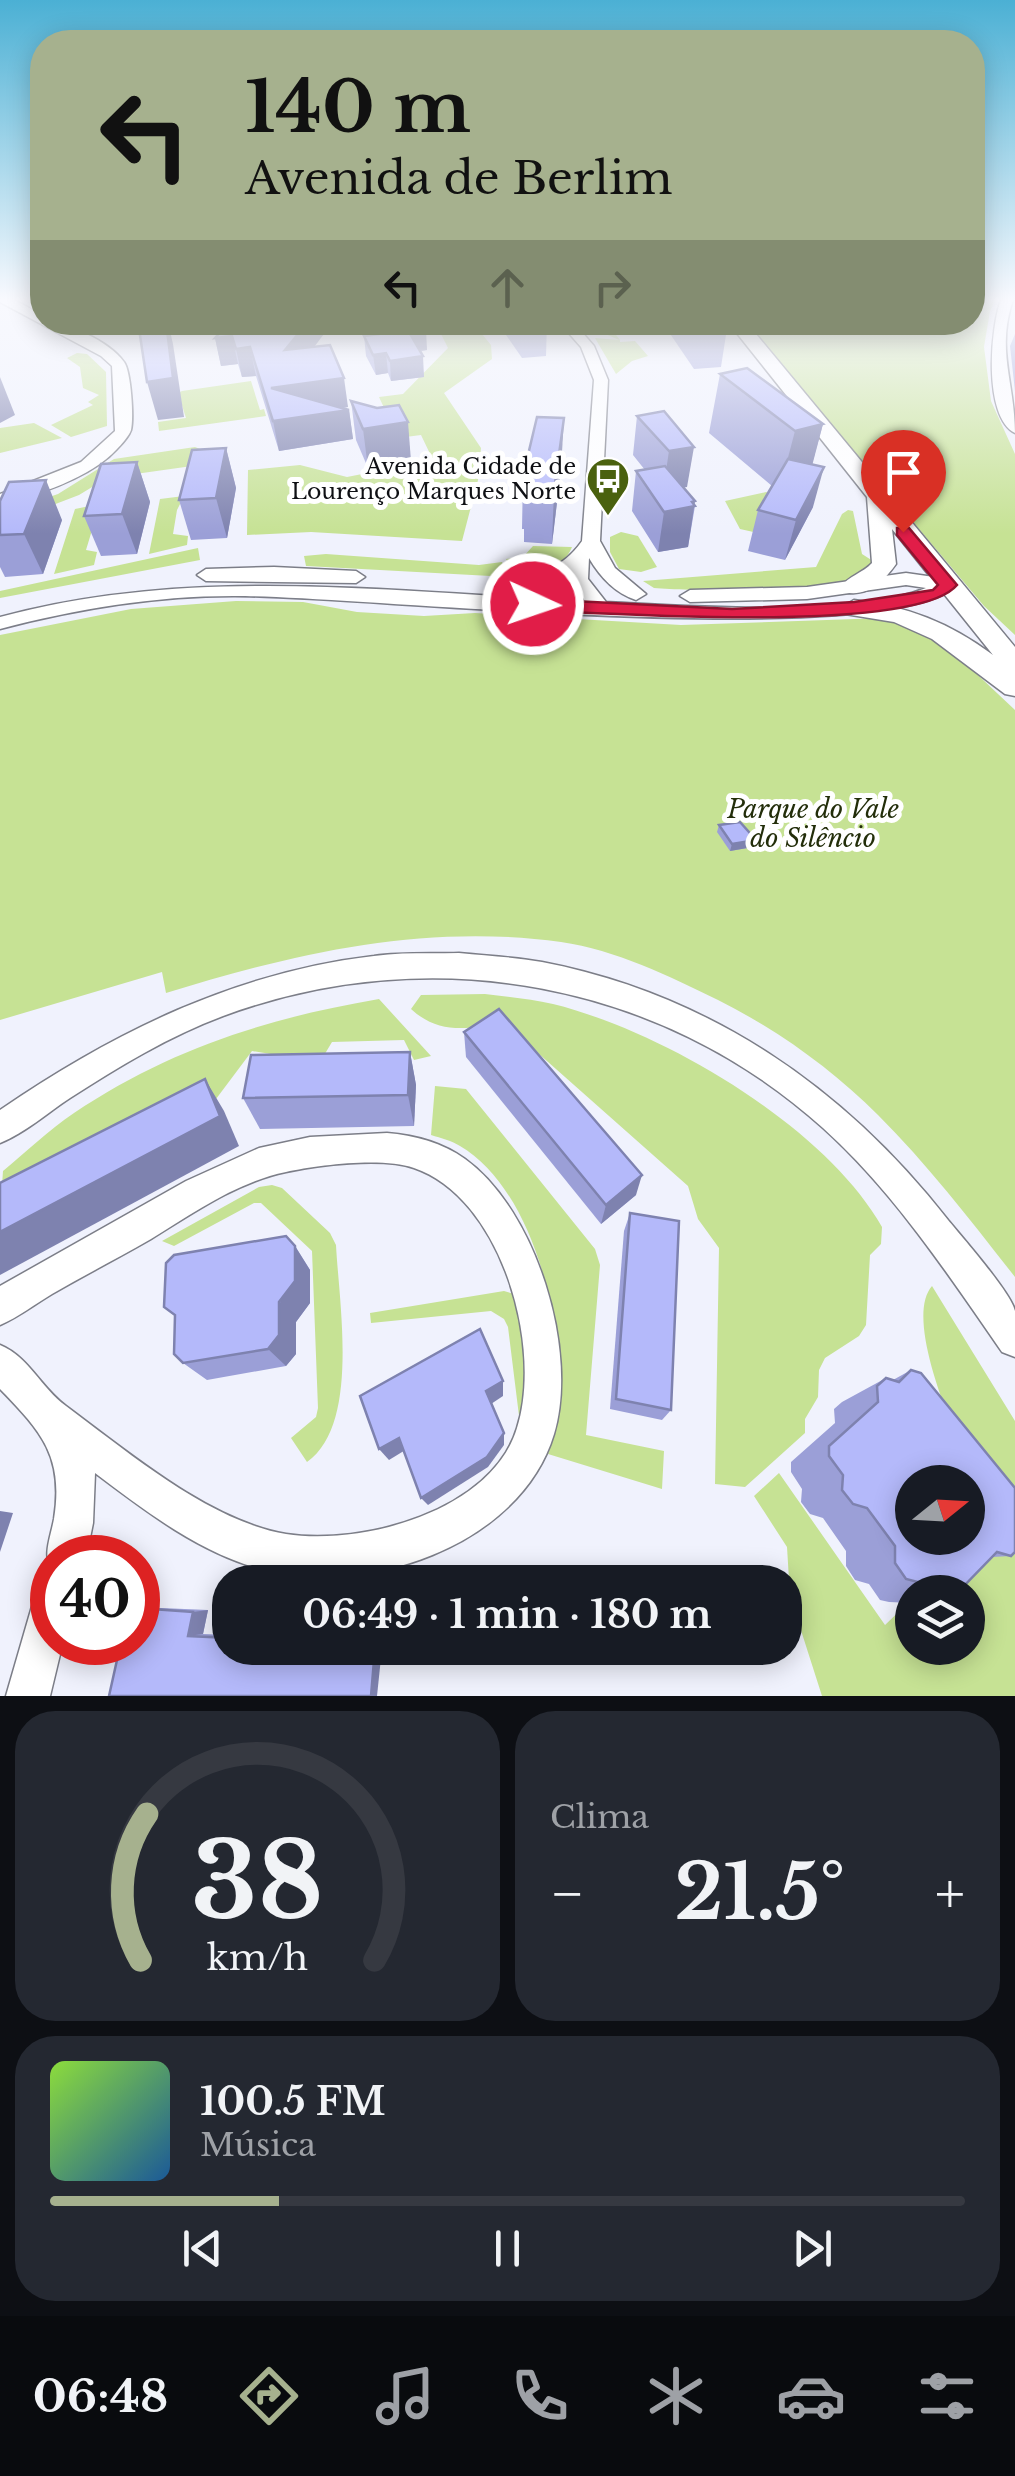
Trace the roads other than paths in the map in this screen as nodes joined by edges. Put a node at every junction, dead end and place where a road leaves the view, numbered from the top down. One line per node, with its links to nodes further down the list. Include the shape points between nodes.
1 (119, 376): 7 (street, via 125,424 114,445 87,466)
2 (599, 376): 8 (street)
3 (780, 376): 6 (main road)
4 (999, 376): 5 (street)
5 (1014, 422)
6 (876, 494): 9 (main road); 12 (main road, via 884,564)
7 (0, 500)
8 (589, 553): 10 (street); 11 (street); 13 (street)
9 (948, 585): 12 (street, via 929,597); 16 (main road)
10 (528, 588): 13 (street); 14 (street, via 234,573 119,584)
11 (636, 594): 12 (street); 13 (street)
12 (853, 597): 13 (street, via 732,614); 17 (main road, via 920,620)
13 (592, 599): 15 (street, via 557,605 233,590 125,598)
14 (0, 606)
15 (0, 623)
16 (1015, 664)
17 (1015, 687)
18 (0, 1128): 20 (street, via 82,1071 169,1025 278,984 447,963 585,981 743,1049 831,1115 917,1203)
19 (0, 1306): 22 (street, via 226,1178 282,1156 416,1152 470,1181 493,1208 512,1241 544,1357 540,1414 520,1468 481,1504 426,1535 362,1556 306,1558 254,1548 200,1520)
20 (1015, 1339)
21 (0, 1363): 22 (street)
22 (59, 1422): 23 (street, via 78,1490)
23 (69, 1535)
24 (36, 1665): 25 (street)
25 (28, 1696)

